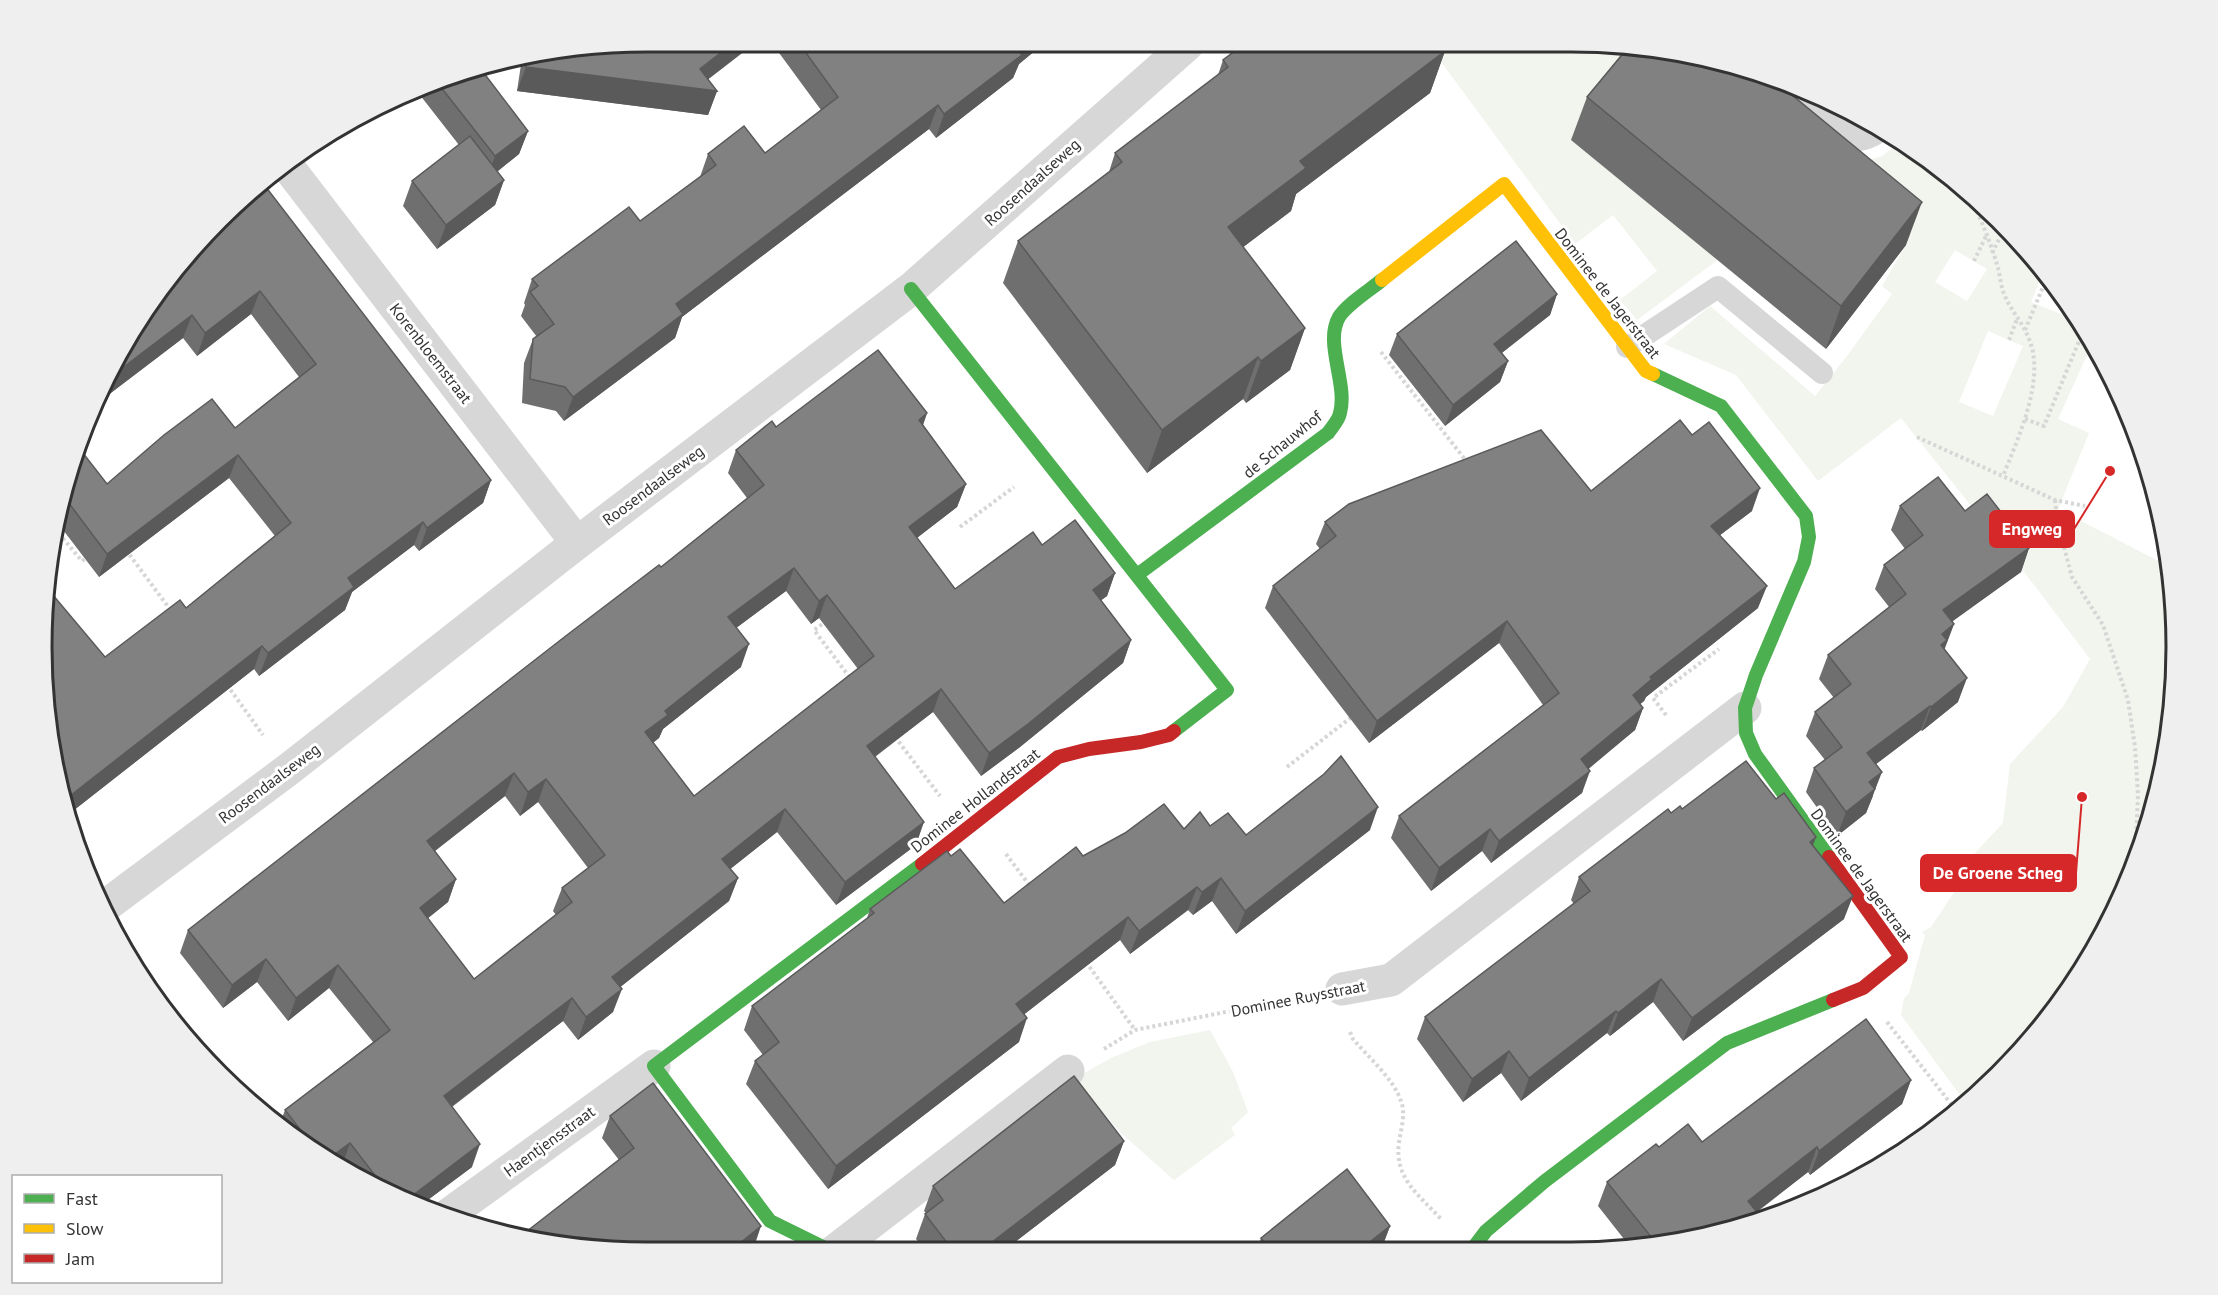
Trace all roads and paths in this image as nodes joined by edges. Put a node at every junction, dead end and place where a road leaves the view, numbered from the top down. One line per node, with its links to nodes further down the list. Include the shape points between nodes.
1 (1179, 52): 11 (street, Roosendaalseweg)
2 (1805, 101): 3 (street, via 1817,122 1833,133 1851,136)
3 (1868, 132)
4 (291, 171): 29 (street, Korenbloemstraat)
5 (1504, 184): 13 (street, de Schauwhof); 18 (street, Dominee de Jagerstraat)
6 (1976, 213): 7 (path)
7 (1986, 236): 9 (path); 10 (path)
8 (2000, 237): 9 (path)
9 (1992, 253): 14 (path)
10 (1974, 261)
11 (911, 289): 22 (street, Dominee Hollandstraat); 29 (street, Roosendaalseweg)
12 (2046, 289): 15 (path, via 2043,288)
13 (1347, 309): 23 (path); 32 (street, de Schauwhof, via 1339,317 1334,338 1343,397 1340,416 1328,433)
14 (2017, 319): 15 (path); 16 (path)
15 (2025, 330): 20 (path, via 2034,351 2034,370)
16 (2009, 340)
17 (2080, 340): 20 (path, via 2044,426)
18 (1627, 347): 19 (lane, via 1718,287); 40 (street, Dominee de Jagerstraat, via 1646,371 1721,406 1806,516 1809,537 1804,562)
19 (1822, 374)
20 (2025, 419): 24 (path)
21 (1917, 437): 24 (path)
22 (1048, 461): 27 (path); 32 (street, Dominee Hollandstraat)
23 (1470, 465)
24 (2002, 476): 25 (path)
25 (2055, 500): 26 (path); 48 (path, via 2072,577 2103,625 2128,700 2135,747)
26 (2085, 506)
27 (960, 527)
28 (63, 538): 31 (path, via 82,561)
29 (577, 543): 45 (street, Roosendaalseweg)
30 (122, 545): 34 (path)
31 (90, 555)
32 (1137, 575): 46 (street, Dominee Hollandstraat, via 1227,690 1169,735 1058,757)
33 (831, 617): 37 (path, via 814,630)
34 (178, 620)
35 (1726, 644): 39 (path)
36 (226, 685): 45 (path)
37 (857, 687)
38 (1645, 689): 39 (path)
39 (1653, 698): 43 (path)
40 (1745, 708): 43 (street, Dominee Ruysstraat); 52 (street, Dominee de Jagerstraat, via 1746,733 1755,754 1901,957)
41 (1362, 710): 44 (path)
42 (893, 735): 47 (path)
43 (1692, 749): 53 (street, Dominee Ruysstraat, via 1391,980)
44 (1287, 767)
45 (289, 769): 50 (street, Roosendaalseweg)
46 (980, 818): 47 (street, Dominee Hollandstraat); 49 (path)
47 (966, 830): 55 (street, Dominee Hollandstraat)
48 (2136, 831)
49 (1036, 895)
50 (110, 902)
51 (1079, 953): 54 (path)
52 (1863, 988): 57 (path); 62 (street, Dominee de Jagerstraat, via 1727,1043 1545,1181)
53 (1342, 989): 54 (path, Dominee Ruysstraat); 59 (path, via 1345,1019 1353,1040 1394,1087 1402,1102 1397,1158 1403,1177)
54 (1136, 1030): 56 (path, Dominee Ruysstraat)
55 (654, 1066): 58 (street, Haentjensstraat); 60 (street, via 770,1221)
56 (1068, 1071): 61 (street)
57 (1951, 1105)
58 (454, 1210)
59 (1447, 1227)
60 (813, 1242)
61 (846, 1242)
62 (1478, 1242)

